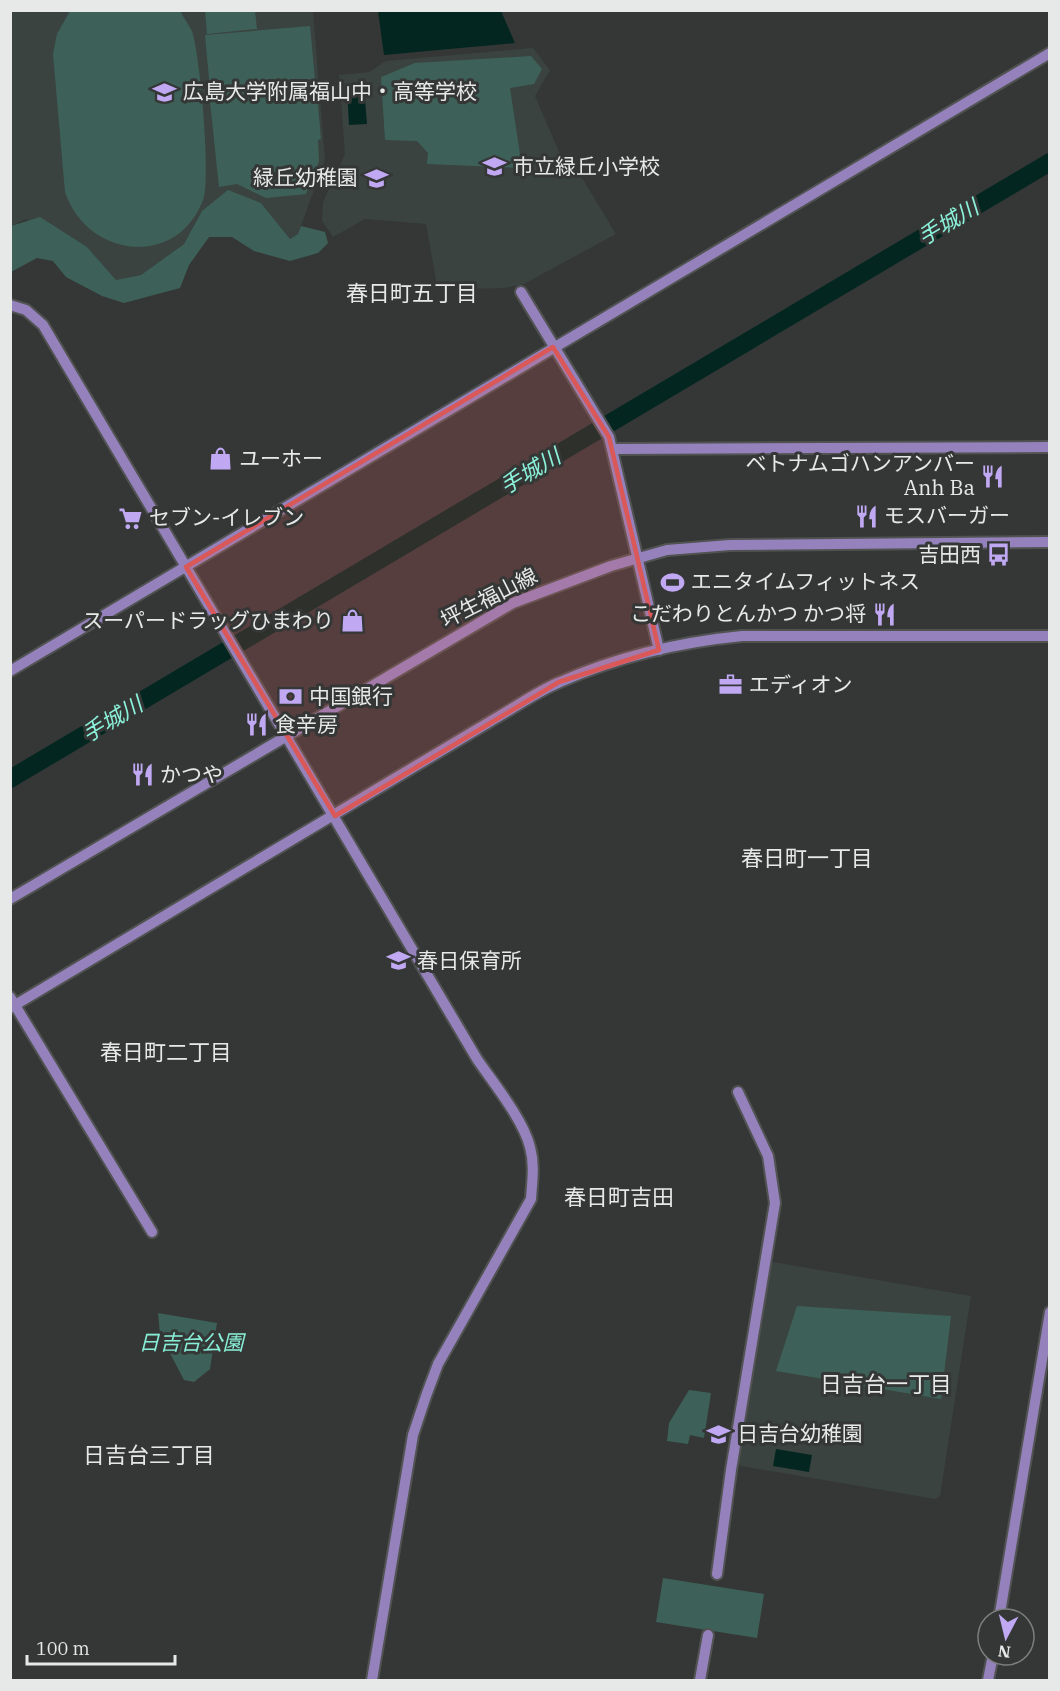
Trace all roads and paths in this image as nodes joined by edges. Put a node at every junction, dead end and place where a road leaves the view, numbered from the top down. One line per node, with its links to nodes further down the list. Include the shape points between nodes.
1 (1050, 53): 4 (street)
2 (521, 292): 4 (street)
3 (10, 305): 9 (street, via 26,310 43,325)
4 (553, 347): 6 (street); 9 (street)
5 (1050, 447): 6 (street)
6 (612, 449): 8 (street)
7 (1050, 542): 8 (street, 坪生福山線, via 730,545 667,550)
8 (638, 558): 11 (street); 13 (street, 坪生福山線, via 513,603)
9 (186, 567): 12 (street); 13 (street)
10 (1050, 636): 11 (street, via 742,636 704,639)
11 (659, 650): 14 (street, via 559,682)
12 (10, 670)
13 (287, 736): 14 (street); 15 (street, 坪生福山線)
14 (335, 816): 16 (street); 23 (street, via 520,1125 530,1146 533,1169 531,1199 438,1364 413,1435)
15 (10, 899)
16 (12, 1003): 18 (street)
17 (738, 1092): 20 (street, via 768,1156 776,1203)
18 (152, 1232)
19 (1050, 1312): 21 (street)
20 (717, 1574)
21 (1001, 1607)
22 (708, 1635): 24 (street)
23 (372, 1680)
24 (700, 1680)

